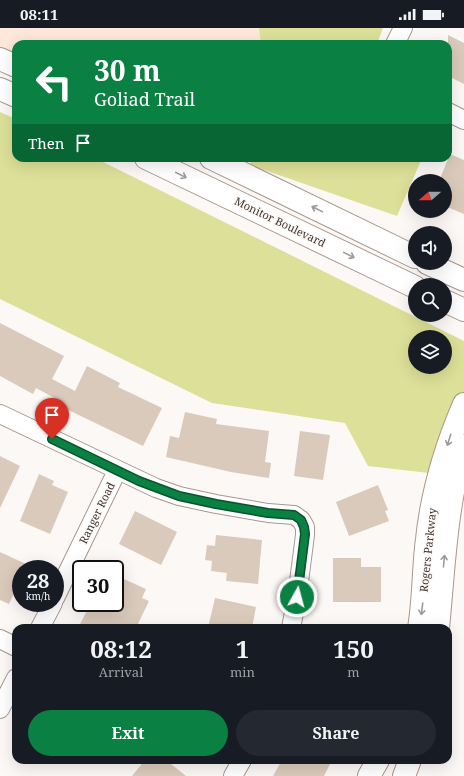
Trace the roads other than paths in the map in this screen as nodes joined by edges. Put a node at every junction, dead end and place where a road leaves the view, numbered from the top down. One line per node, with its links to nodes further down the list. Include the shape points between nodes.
1 (403, 28): 2 (street)
2 (397, 40)
3 (0, 59): 4 (street)
4 (12, 64)
5 (0, 88): 6 (street)
6 (12, 94)
7 (452, 114): 8 (street)
8 (464, 120)
9 (154, 162): 14 (street, Monitor Boulevard, one-way to 14)
10 (219, 162): 11 (street, one-way to 10)
11 (408, 254)
12 (442, 270): 13 (street)
13 (464, 280)
14 (408, 284)
15 (452, 304): 16 (street)
16 (464, 310)
17 (464, 404): 25 (street, Rogers Parkway, one-way to 25, via 452,432 432,503 426,540)
18 (0, 414): 20 (street)
19 (464, 446): 26 (street, Rogers Parkway, one-way to 19, via 451,500)
20 (118, 471): 21 (street, Ranger Road); 24 (street, via 179,496 268,513 294,515 301,520 305,534)
21 (64, 580)
22 (48, 612): 23 (street)
23 (42, 624)
24 (292, 624)
25 (420, 624)
26 (438, 624)
27 (0, 639): 28 (street)
28 (12, 645)
29 (12, 686): 30 (street)
30 (0, 709)
31 (240, 764): 34 (street)
32 (376, 764): 35 (street)
33 (408, 764): 36 (street)
34 (233, 776)
35 (369, 776)
36 (404, 776)

